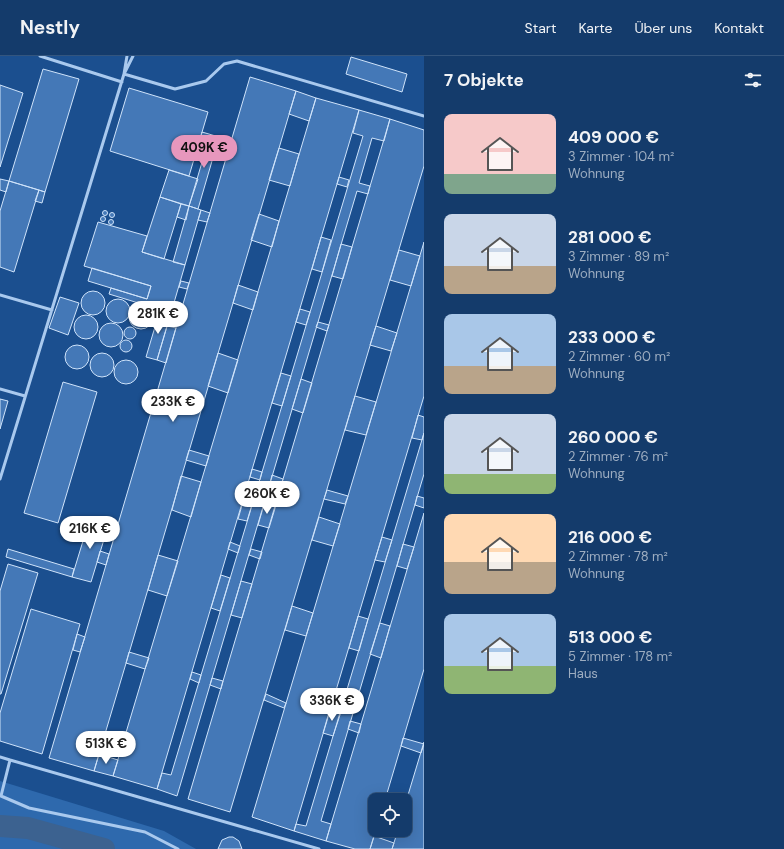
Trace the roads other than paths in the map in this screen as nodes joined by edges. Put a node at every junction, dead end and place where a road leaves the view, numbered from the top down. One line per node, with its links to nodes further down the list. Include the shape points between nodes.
1 (40, 56): 5 (lane)
2 (127, 56): 4 (lane)
3 (133, 56): 4 (lane)
4 (124, 74): 5 (lane); 6 (lane, via 175,89 206,81 224,64 237,61)
5 (122, 82): 8 (lane)
6 (424, 116)
7 (0, 295): 8 (lane)
8 (52, 310): 10 (lane)
9 (0, 389): 10 (lane)
10 (25, 396): 11 (lane)
11 (0, 479)
12 (0, 757): 13 (lane)
13 (10, 760): 14 (lane, via 1,796 29,808 145,832); 15 (lane)
14 (178, 849)
15 (319, 849)

